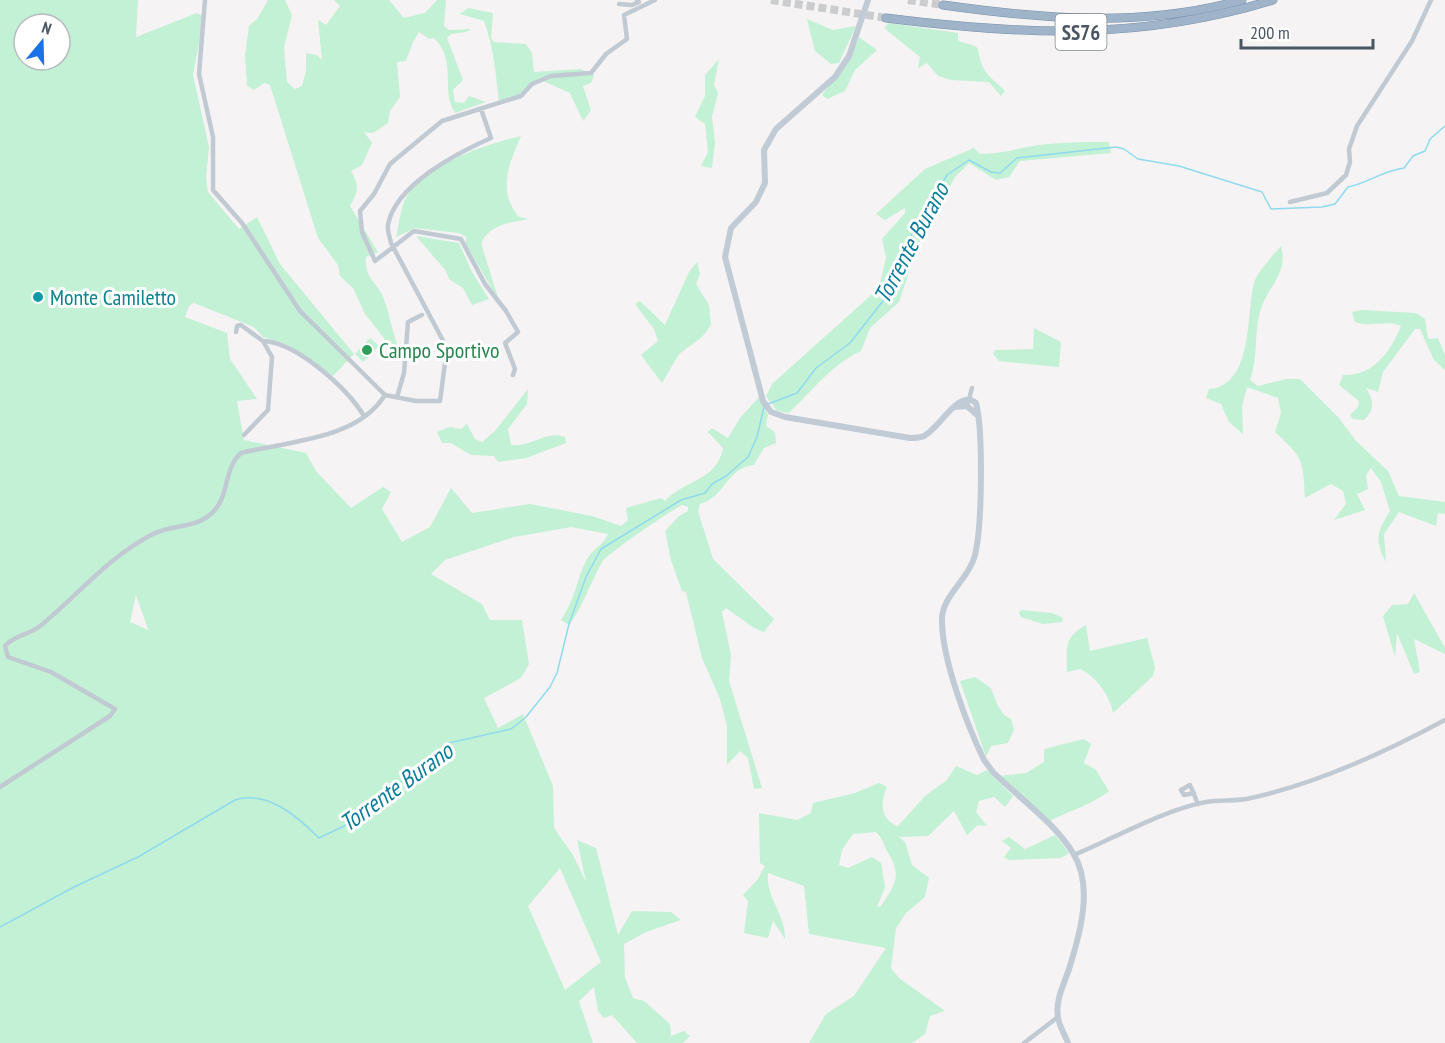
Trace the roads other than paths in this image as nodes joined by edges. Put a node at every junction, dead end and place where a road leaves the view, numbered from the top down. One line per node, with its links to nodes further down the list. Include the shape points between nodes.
1 (206, 0): 19 (street, via 199,74 213,137 213,190 242,223 300,311)
2 (637, 0): 8 (street, via 632,5)
3 (655, 0): 11 (street, via 624,15 627,39 606,54 591,73 551,76 532,84 521,96)
4 (868, 0): 21 (main road, via 849,56 835,77 776,129 764,150 765,183 756,202 731,228 726,257 763,401 771,412 910,438 925,436 961,400)
5 (1242, 0): 9 (highway, SS76, via 1190,11 1114,19 1040,18)
6 (1273, 0): 10 (highway, SS76, via 1194,21 1090,32 1020,32)
7 (1431, 0): 12 (street, via 1412,41 1357,126 1346,175 1327,193)
8 (619, 4)
9 (943, 5)
10 (886, 18)
11 (481, 109): 13 (street, via 491,138 456,155 400,199 388,226); 13 (street, via 442,121 390,164 360,211 362,232 375,261)
12 (1290, 202)
13 (392, 246): 17 (street, via 414,231 461,239 485,284 518,332 505,343 513,362); 20 (street, via 447,348 440,401)
14 (422, 315): 20 (street, via 408,322 404,373)
15 (236, 332): 16 (street, via 241,325)
16 (262, 340): 22 (street, via 288,346 302,355 344,390); 23 (street, via 272,357 271,400 263,418)
17 (513, 375)
18 (972, 388): 21 (street)
19 (385, 394): 20 (street); 22 (street)
20 (397, 397)
21 (968, 402): 28 (main road, via 976,403 981,517 967,575 943,608 941,620 948,659 984,760 1063,839)
22 (364, 416): 25 (street, via 330,432 242,453 235,459 224,495 212,513 188,526 156,533 120,553 38,628 10,640 5,646 8,657 51,672 115,709)
23 (243, 435)
24 (1445, 720): 27 (street, via 1314,781 1250,799)
25 (0, 787)
26 (1194, 793): 27 (street)
27 (1198, 804): 28 (street)
28 (1074, 855): 29 (main road, via 1083,875 1082,907)
29 (1058, 1017): 30 (street); 31 (main road)
30 (1024, 1043)
31 (1068, 1043)

